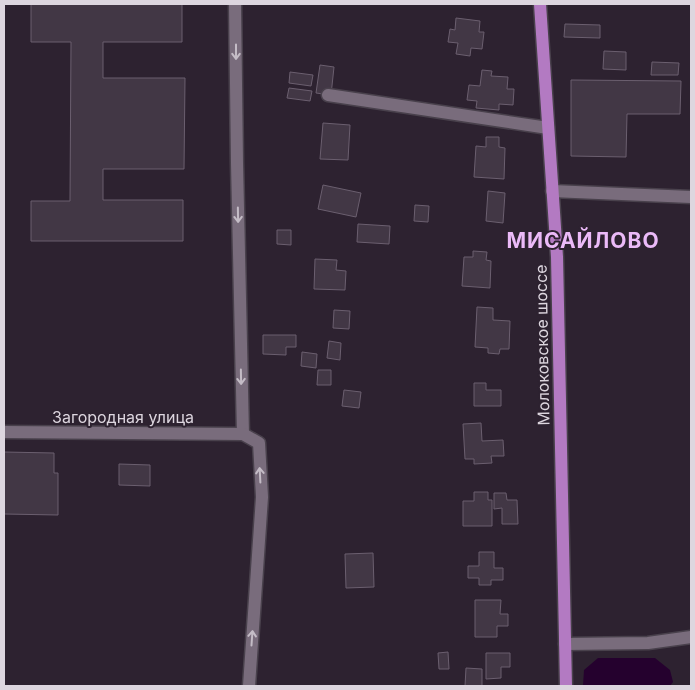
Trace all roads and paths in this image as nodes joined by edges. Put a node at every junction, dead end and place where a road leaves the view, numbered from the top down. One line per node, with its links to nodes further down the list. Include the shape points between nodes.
1 (236, 4): 8 (street, one-way to 8, via 236,162)
2 (540, 4): 4 (main road, Молоковское шоссе)
3 (328, 95): 4 (street)
4 (548, 128): 5 (main road, Молоковское шоссе)
5 (552, 191): 6 (street); 10 (main road, Молоковское шоссе, via 557,257)
6 (691, 197)
7 (4, 432): 8 (street, Загородная улица)
8 (243, 434): 11 (street, one-way to 8, via 262,497 259,443)
9 (691, 637): 10 (street, via 648,643)
10 (565, 644): 12 (main road, Молоковское шоссе)
11 (249, 686)
12 (566, 686)

